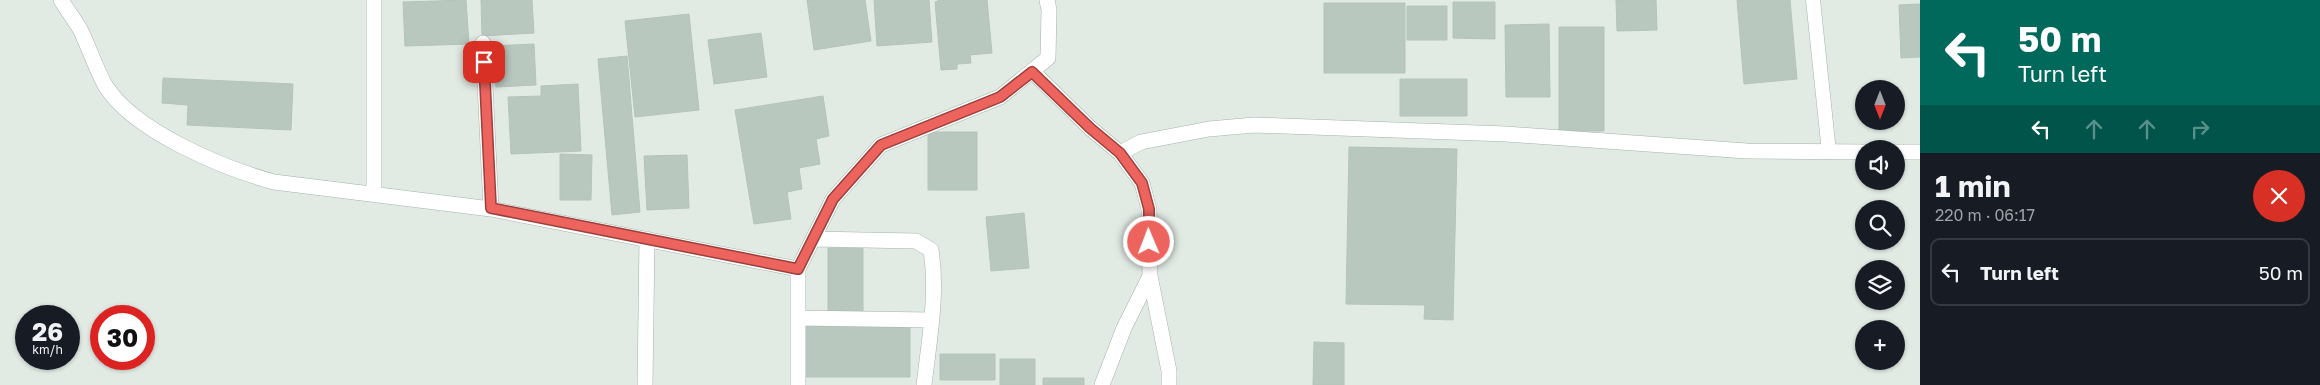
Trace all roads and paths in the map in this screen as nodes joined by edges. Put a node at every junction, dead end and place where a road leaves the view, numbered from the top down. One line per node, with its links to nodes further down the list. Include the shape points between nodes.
1 (61, 0): 12 (street, via 80,29 105,84 124,110 174,141 240,173 274,182)
2 (374, 0): 12 (street)
3 (1047, 0): 6 (street, via 1048,58)
4 (1813, 0): 7 (lane)
5 (483, 43): 13 (street)
6 (1032, 72): 11 (street); 14 (street, via 1000,97 881,145 833,199)
7 (1829, 152): 8 (street); 11 (street, via 1747,151 1506,134 1254,125 1209,129 1141,142)
8 (1855, 152)
9 (1905, 152): 10 (street)
10 (1920, 152)
11 (1120, 153): 17 (street, via 1142,183 1149,209)
12 (374, 194): 13 (street)
13 (491, 208): 15 (street)
14 (814, 238): 16 (street); 19 (street, via 916,241 931,250)
15 (647, 239): 16 (street); 20 (street)
16 (798, 269): 18 (street)
17 (1150, 276): 23 (street, via 1124,328); 24 (street)
18 (798, 318): 19 (street); 21 (street)
19 (931, 320): 22 (street)
20 (645, 385)
21 (798, 385)
22 (924, 385)
23 (1102, 385)
24 (1169, 385)

